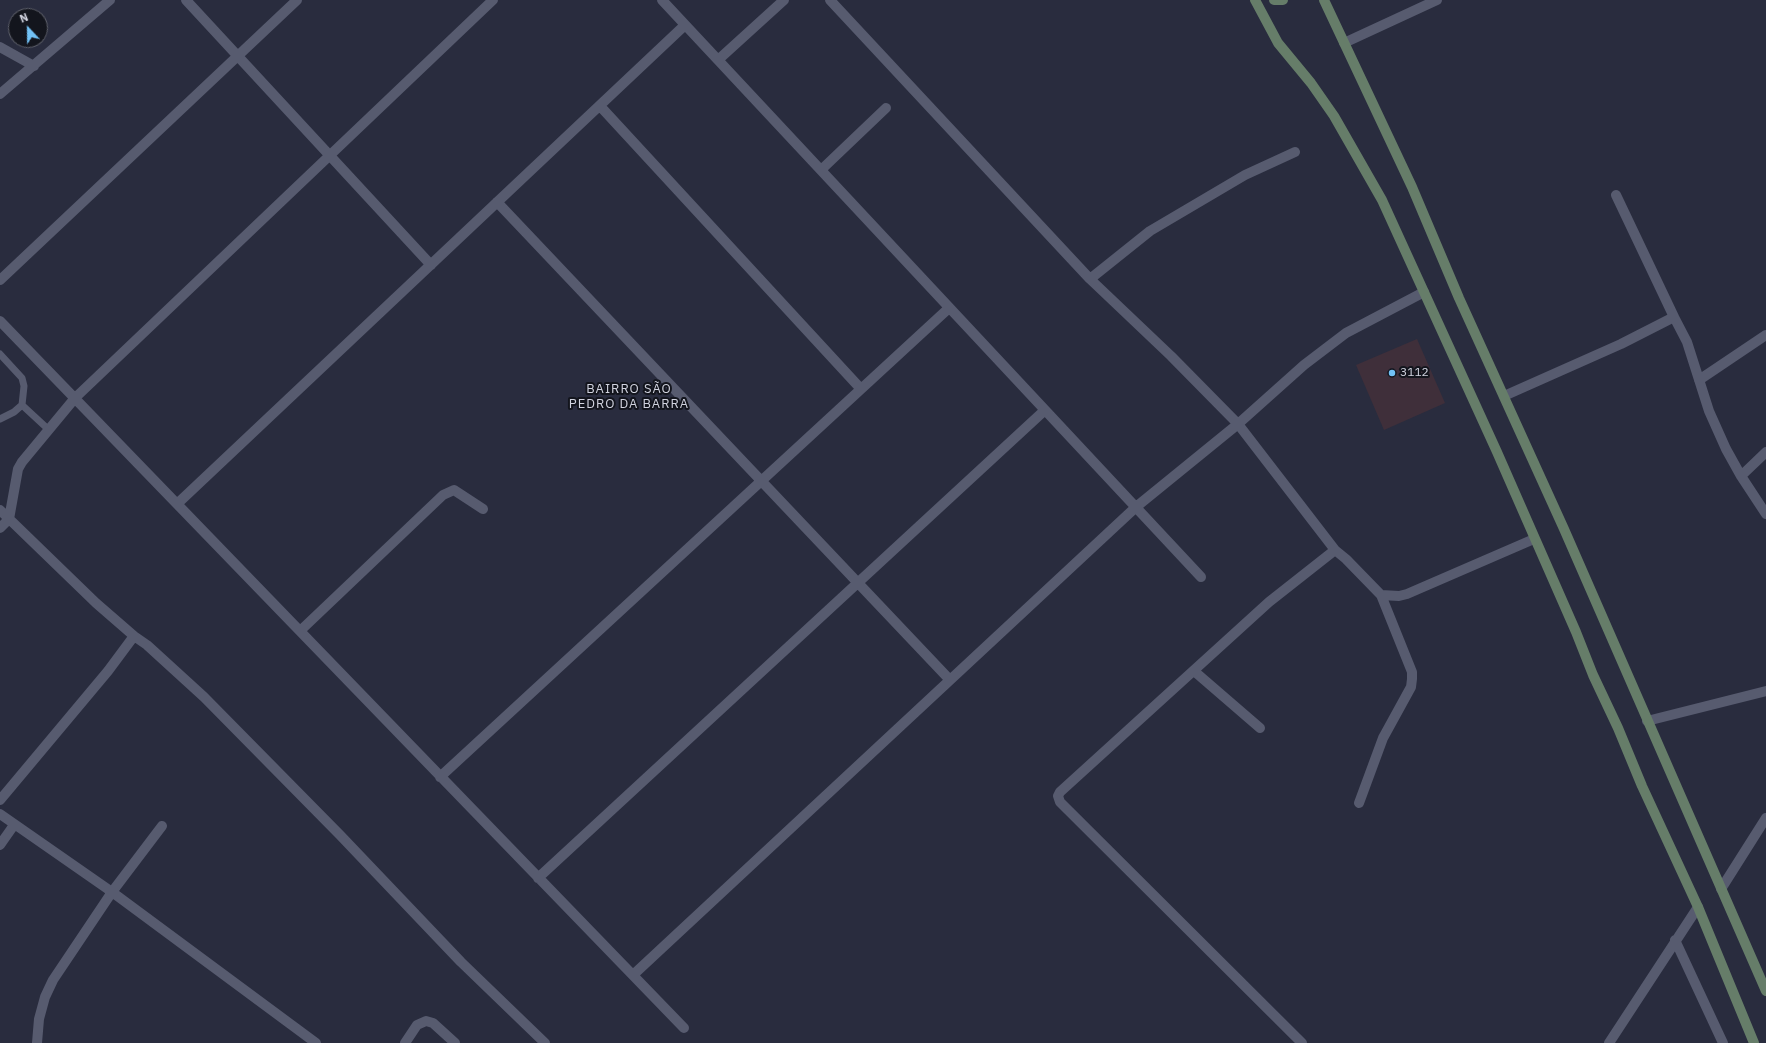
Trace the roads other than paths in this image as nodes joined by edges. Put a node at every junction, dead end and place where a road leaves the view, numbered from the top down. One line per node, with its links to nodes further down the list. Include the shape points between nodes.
1 (110, 0): 18 (street)
2 (186, 0): 16 (street)
3 (296, 0): 16 (street)
4 (493, 0): 23 (street)
5 (662, 0): 13 (street)
6 (784, 0): 17 (street)
7 (830, 0): 28 (street)
8 (1255, 0): 30 (main road, via 1278,43 1311,83 1351,143 1382,200)
9 (1274, 0): 10 (main road)
10 (1283, 0)
11 (1324, 0): 14 (main road)
12 (1437, 0): 14 (street)
13 (685, 25): 17 (street); 20 (street)
14 (1344, 43): 38 (main road, via 1412,187)
15 (0, 46): 18 (street)
16 (236, 56): 23 (street); 29 (street)
17 (718, 60): 24 (street)
18 (34, 66): 19 (street)
19 (0, 94)
20 (600, 106): 26 (street); 37 (street)
21 (886, 108): 24 (street)
22 (1295, 152): 28 (street, via 1245,176 1150,231)
23 (329, 156): 27 (street); 39 (street)
24 (821, 170): 31 (street)
25 (1616, 195): 32 (street)
26 (497, 202): 27 (street); 47 (street)
27 (431, 265): 48 (street)
28 (1090, 279): 43 (street)
29 (0, 280)
30 (1424, 292): 43 (street, via 1346,333 1304,365); 55 (main road)
31 (949, 308): 37 (street); 41 (street)
32 (1674, 317): 36 (street, via 1687,342); 38 (street, via 1621,344)
33 (0, 321): 39 (street)
34 (1766, 335): 36 (street)
35 (0, 354): 40 (lane, via 22,378)
36 (1699, 380): 46 (street, via 1715,424)
37 (860, 390): 47 (street)
38 (1504, 396): 65 (main road)
39 (75, 398): 44 (street); 48 (street)
40 (22, 405): 42 (lane); 44 (lane)
41 (1045, 410): 49 (street); 58 (street)
42 (0, 419)
43 (1238, 424): 49 (street); 56 (street)
44 (49, 430): 53 (street, via 18,469)
45 (1766, 452): 46 (street)
46 (1741, 476): 52 (street)
47 (761, 481): 58 (street); 67 (street)
48 (177, 504): 60 (street)
49 (1136, 508): 57 (street); 63 (street)
50 (484, 509): 60 (street, via 454,490 443,495)
51 (0, 510): 53 (street)
52 (1766, 514)
53 (9, 518): 54 (street); 61 (street, via 96,603)
54 (0, 528)
55 (1534, 539): 59 (street, via 1407,594); 78 (main road)
56 (1335, 550): 59 (street); 62 (street, via 1269,602)
57 (1201, 577)
58 (857, 583): 63 (street); 75 (street)
59 (1381, 595): 69 (street, via 1412,672 1412,680 1411,687 1383,738)
60 (300, 631): 67 (street)
61 (134, 636): 68 (street, via 108,671); 87 (street, via 204,697 461,962)
62 (1194, 671): 66 (street); 88 (street, via 1058,796 1060,802)
63 (950, 680): 80 (street)
64 (1766, 691): 65 (street)
65 (1647, 721): 76 (main road)
66 (1260, 728)
67 (440, 776): 75 (street)
68 (0, 800)
69 (1358, 803)
70 (0, 814): 72 (street)
71 (1766, 818): 76 (street)
72 (14, 825): 74 (street); 77 (street)
73 (162, 826): 77 (street)
74 (0, 845)
75 (538, 878): 80 (street)
76 (1721, 889): 81 (main road)
77 (112, 892): 83 (street, via 45,997 39,1019); 84 (street)
78 (1698, 907): 79 (street); 91 (main road)
79 (1675, 940): 89 (street); 90 (street)
80 (632, 976): 82 (street)
81 (1766, 991)
82 (684, 1028)
83 (37, 1043)
84 (316, 1043)
85 (404, 1043): 86 (street, via 417,1025 426,1021 433,1023)
86 (455, 1043)
87 (545, 1043)
88 (1302, 1043)
89 (1609, 1043)
90 (1723, 1043)
91 (1754, 1043)

